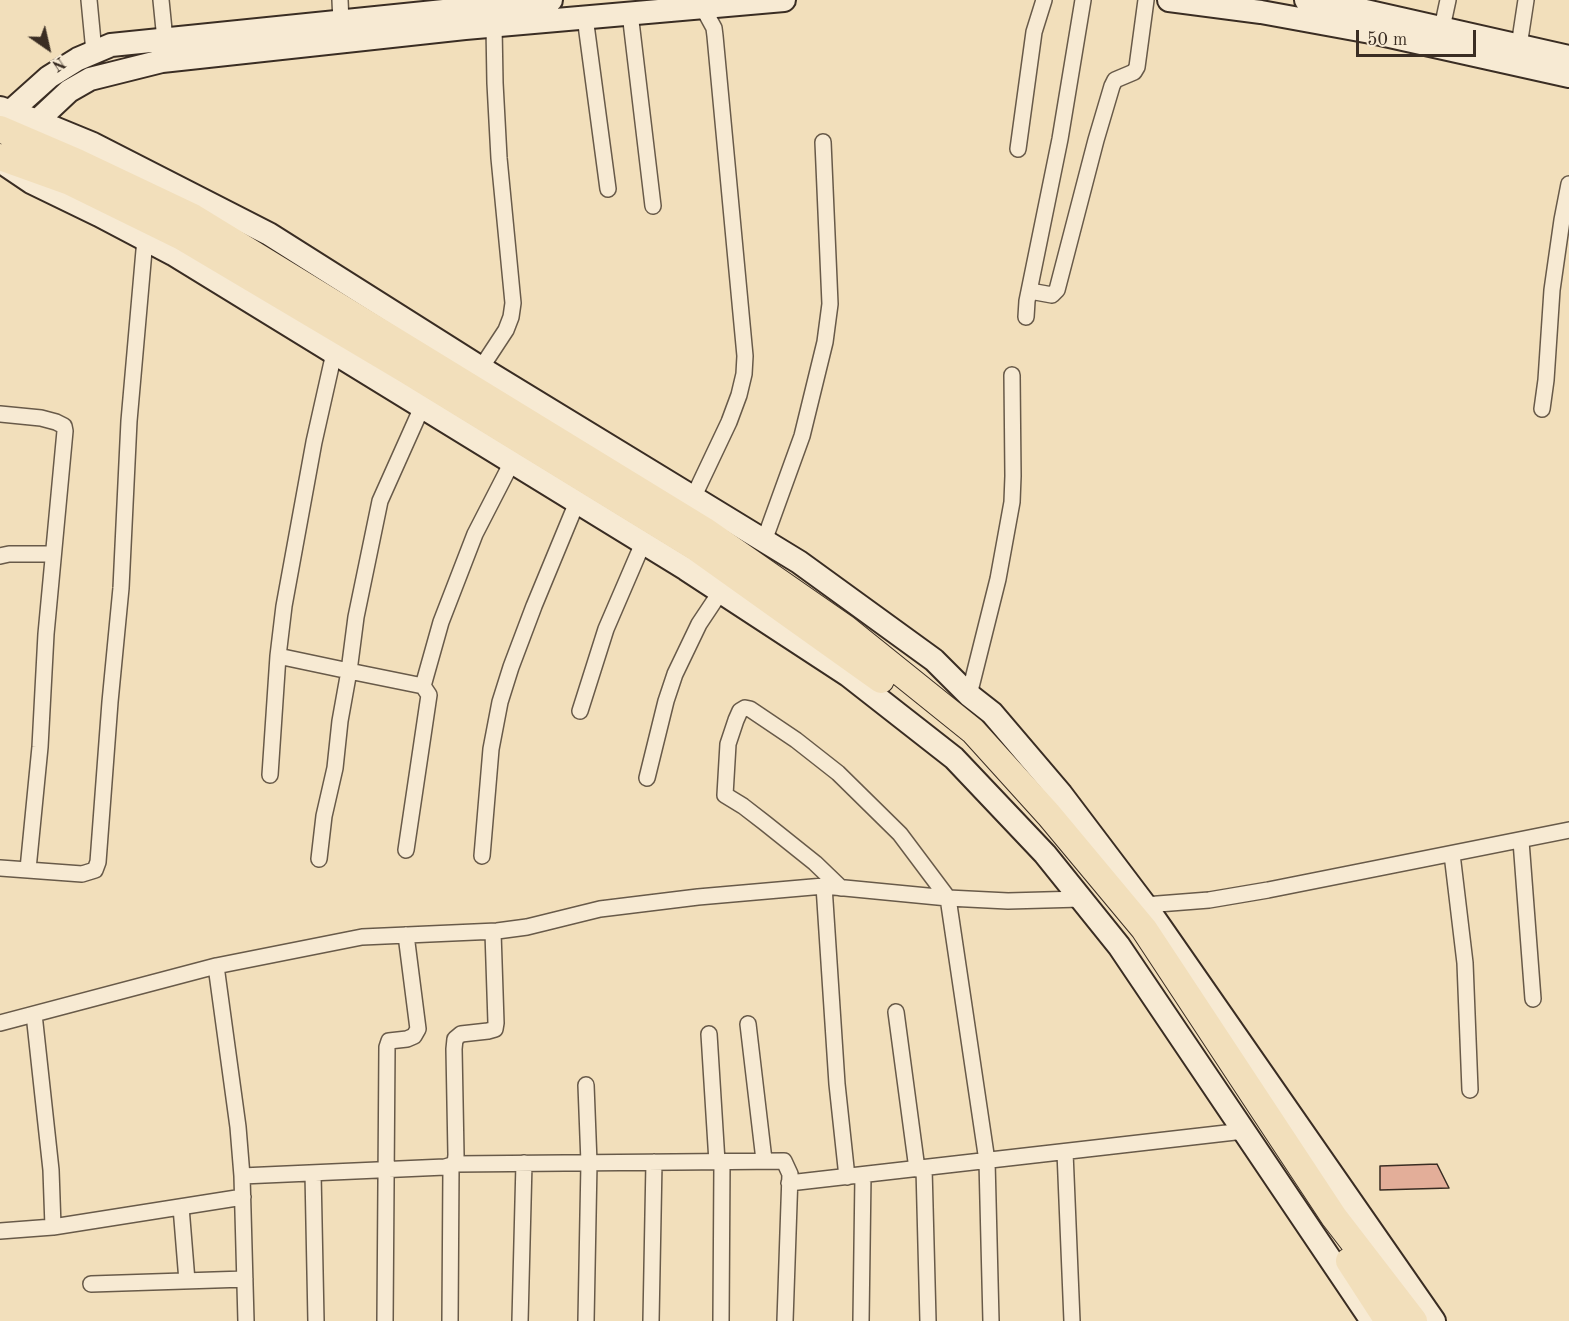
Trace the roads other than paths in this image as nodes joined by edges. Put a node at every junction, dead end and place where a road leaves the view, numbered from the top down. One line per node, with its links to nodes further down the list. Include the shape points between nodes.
1 (89, 0): 23 (street)
2 (161, 0): 20 (street)
3 (551, 0): 15 (main road)
4 (784, 0): 12 (main road)
5 (1044, 0): 30 (street, via 1034,32)
6 (1083, 0): 35 (street)
7 (1146, 0): 35 (street, via 1137,67 1112,86 1057,290 1047,295)
8 (1169, 0): 26 (main road, via 1365,31)
9 (1306, 0): 13 (main road)
10 (1448, 0): 19 (street)
11 (1526, 0): 22 (street)
12 (702, 6): 17 (main road); 44 (street, via 715,36 745,356 739,395)
13 (1373, 6): 19 (main road)
14 (418, 8): 15 (main road); 16 (main road)
15 (497, 10): 18 (main road); 25 (main road); 38 (street, via 499,158 513,303 506,330)
16 (341, 11): 20 (main road)
17 (630, 13): 18 (main road); 33 (street)
18 (585, 17): 32 (street)
19 (1442, 28): 22 (main road)
20 (165, 40): 21 (main road)
21 (137, 42): 23 (main road); 25 (main road)
22 (1519, 46): 24 (main road)
23 (94, 52): 27 (main road, via 49,77)
24 (1569, 57)
25 (142, 65): 29 (main road, via 90,79 69,91)
26 (1569, 76)
27 (2, 122): 29 (main road)
28 (822, 142): 46 (street, via 830,304 825,342 802,436)
29 (16, 148): 34 (main road, via 31,182); 38 (main road, via 93,144 268,234); 118 (main road, via 70,182 182,237 676,536 859,662 967,747 1056,840 1130,935); 119 (main road, via 193,216 704,530 845,628 973,732 1049,815 1144,930 1334,1217)
30 (1018, 148)
31 (1569, 184): 41 (street, via 1552,290)
32 (608, 189)
33 (653, 206)
34 (145, 239): 37 (main road); 65 (street, via 98,862 95,870 82,874)
35 (1030, 291): 36 (street)
36 (1026, 317)
37 (334, 353): 40 (main road); 51 (street, via 314,442)
38 (481, 368): 44 (main road)
39 (1012, 375): 54 (street, via 1012,502 998,579)
40 (422, 407): 43 (main road); 52 (street, via 380,501)
41 (1542, 409)
42 (0, 414): 48 (street, via 41,418 64,426 66,431)
43 (512, 462): 45 (main road); 53 (street, via 471,543 441,622)
44 (693, 498): 46 (main road)
45 (577, 502): 47 (main road); 62 (street, via 500,702 491,749)
46 (764, 541): 54 (main road, via 934,660)
47 (643, 543): 50 (main road); 55 (street, via 606,629)
48 (53, 554): 49 (street); 65 (street)
49 (0, 556)
50 (721, 591): 57 (street, via 699,624 675,674); 69 (main road, via 848,675 954,758 1045,854)
51 (278, 656): 52 (street); 56 (street)
52 (349, 671): 53 (street); 63 (street)
53 (423, 686): 60 (street, via 429,695)
54 (969, 695): 70 (main road, via 992,713 1061,794)
55 (580, 711)
56 (270, 775)
57 (646, 778)
58 (1569, 830): 59 (street)
59 (1521, 841): 61 (street); 74 (street)
60 (406, 850)
61 (1452, 854): 70 (street, via 1209,900); 81 (street, via 1465,963)
62 (482, 856)
63 (319, 859)
64 (0, 868): 65 (street)
65 (28, 869)
66 (824, 886): 67 (street); 71 (street, via 600,909); 95 (street, via 836,1075)
67 (841, 888): 68 (street); 68 (street, via 815,863 725,795 728,744 736,720 745,708 838,773 900,834)
68 (948, 898): 69 (street); 85 (street)
69 (1081, 899): 82 (main road, via 1119,946)
70 (1145, 905): 120 (main road)
71 (493, 932): 72 (street); 90 (street, via 495,1029 461,1034 453,1049)
72 (406, 935): 73 (street, via 363,937); 92 (street, via 418,1029 407,1039 389,1041 387,1047)
73 (216, 966): 76 (street); 94 (street)
74 (1533, 999)
75 (896, 1012): 91 (street)
76 (34, 1014): 77 (street); 99 (street, via 51,1170)
77 (0, 1023)
78 (748, 1024): 84 (street)
79 (710, 1034): 87 (street)
80 (586, 1085): 89 (street)
81 (1470, 1090)
82 (1244, 1131): 83 (street); 117 (main road)
83 (1065, 1152): 85 (street); 116 (street)
84 (764, 1160): 87 (street); 96 (street, via 784,1161)
85 (987, 1161): 91 (street); 115 (street)
86 (654, 1162): 87 (street); 89 (street); 110 (street)
87 (720, 1162): 111 (street)
88 (524, 1163): 89 (street); 90 (street); 108 (street)
89 (589, 1163): 109 (street)
90 (453, 1165): 92 (street); 107 (street)
91 (921, 1168): 95 (street); 114 (street)
92 (385, 1170): 93 (street); 106 (street)
93 (313, 1173): 94 (street); 105 (street)
94 (242, 1176): 97 (street)
95 (855, 1176): 96 (street); 113 (street)
96 (789, 1183): 112 (street)
97 (243, 1197): 98 (street); 101 (street)
98 (181, 1207): 99 (street); 102 (street)
99 (53, 1227): 100 (street)
100 (0, 1231)
101 (245, 1279): 102 (street); 104 (street)
102 (188, 1281): 103 (street)
103 (91, 1284)
104 (246, 1321)
105 (316, 1321)
106 (385, 1321)
107 (450, 1321)
108 (520, 1321)
109 (586, 1321)
110 (651, 1321)
111 (721, 1321)
112 (785, 1321)
113 (861, 1321)
114 (928, 1321)
115 (991, 1321)
116 (1072, 1321)
117 (1372, 1321)
118 (1388, 1321)
119 (1414, 1321)
120 (1434, 1321)

